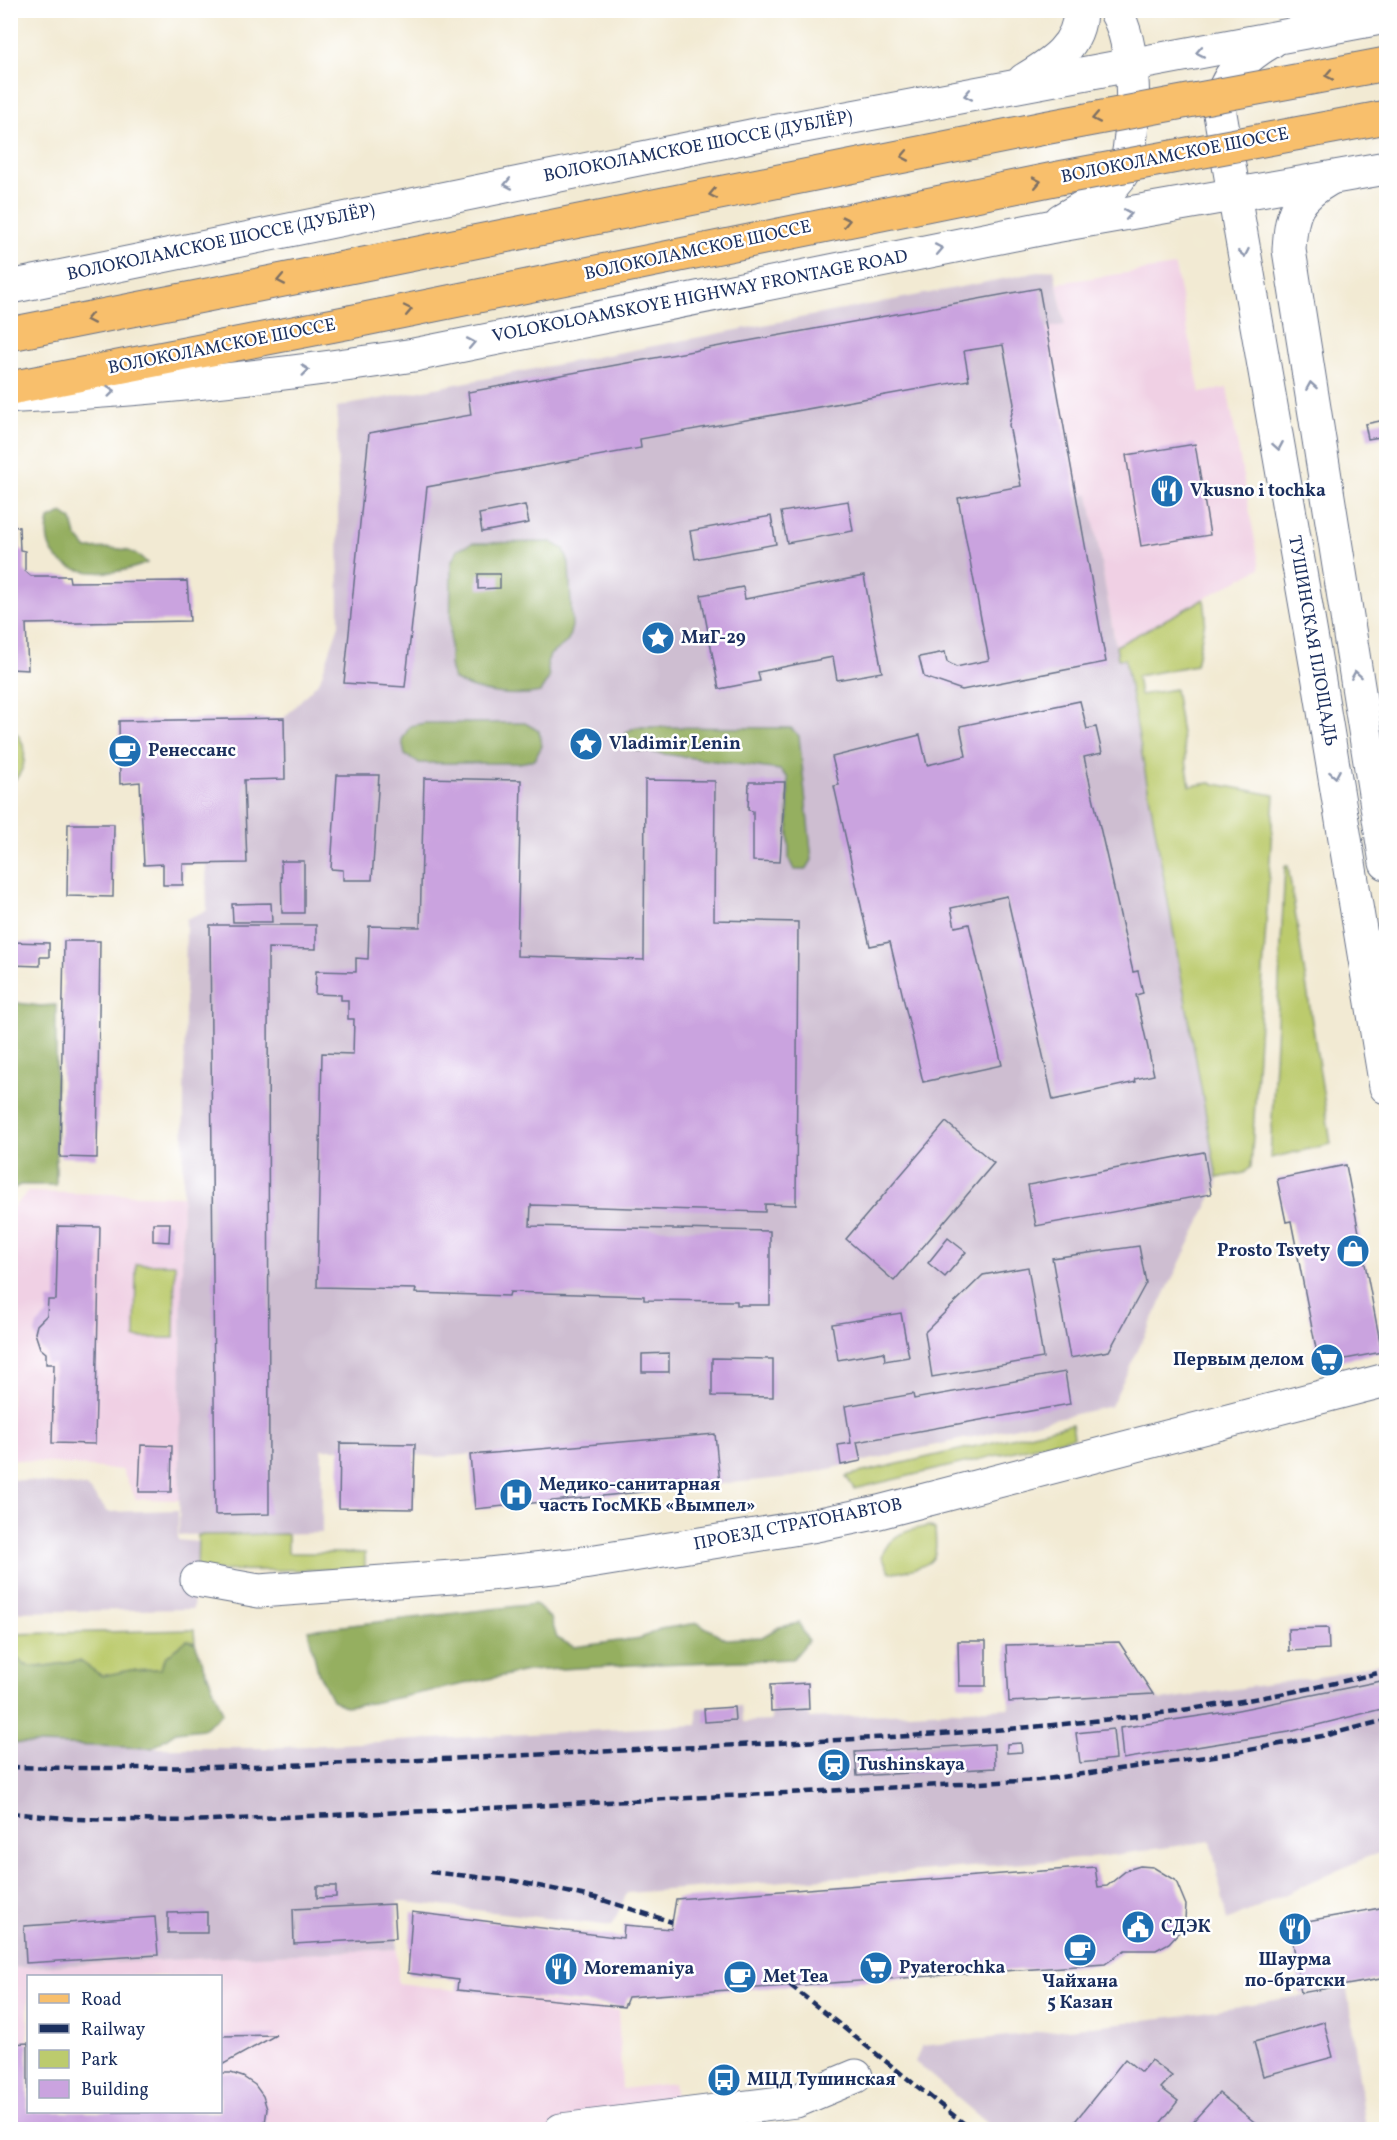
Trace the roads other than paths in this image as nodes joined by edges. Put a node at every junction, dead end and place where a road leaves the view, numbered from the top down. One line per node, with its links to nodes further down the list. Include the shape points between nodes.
1 (1080, 10): 7 (street, via 1073,39 1062,54)
2 (1115, 10): 5 (street, via 1126,34)
3 (1386, 17): 4 (street, ВОЛОКОЛАМСКОЕ ШОССЕ (ДУБЛЁР))
4 (1279, 37): 5 (street, ВОЛОКОЛАМСКОЕ ШОССЕ (ДУБЛЁР), one-way to 5); 11 (street, ТУШИНСКАЯ ПЛОЩАДЬ, via 1241,62 1222,92 1219,108)
5 (1131, 64): 7 (street, ВОЛОКОЛАМСКОЕ ШОССЕ (ДУБЛЁР)); 12 (street, via 1130,149 1123,175 1098,197)
6 (1386, 64): 14 (main road, one-way to 14, bridge, via 1044,128)
7 (1012, 87): 13 (street, ВОЛОКОЛАМСКОЕ ШОССЕ (ДУБЛЁР), one-way to 13, via 686,148)
8 (1386, 117): 15 (main road, ВОЛОКОЛАМСКОЕ ШОССЕ, one-way to 8, bridge, via 1059,177)
9 (1386, 168): 10 (street, VOLOKOLOAMSKOYE HIGHWAY FRONTAGE ROAD)
10 (1331, 178): 11 (street, VOLOKOLOAMSKOYE HIGHWAY FRONTAGE ROAD); 17 (street, ТУШИНСКАЯ ПЛОЩАДЬ, one-way to 10, via 1289,250 1297,206 1303,197)
11 (1233, 196): 12 (street, VOLOKOLOAMSKOYE HIGHWAY FRONTAGE ROAD, one-way to 11); 18 (street, ТУШИНСКАЯ ПЛОЩАДЬ, one-way to 18)
12 (1049, 227): 16 (street, VOLOKOLOAMSKOYE HIGHWAY FRONTAGE ROAD, one-way to 12, via 95,393 414,355)
13 (10, 287)
14 (10, 334)
15 (10, 388)
16 (10, 397)
17 (1386, 863)
18 (1386, 1087)
19 (1386, 1380): 20 (street, ПРОЕЗД СТРАТОНАВТОВ, via 812,1526 571,1565 470,1576 259,1591)
20 (196, 1580)
21 (856, 2076): 22 (street, via 796,2101)
22 (561, 2130)

